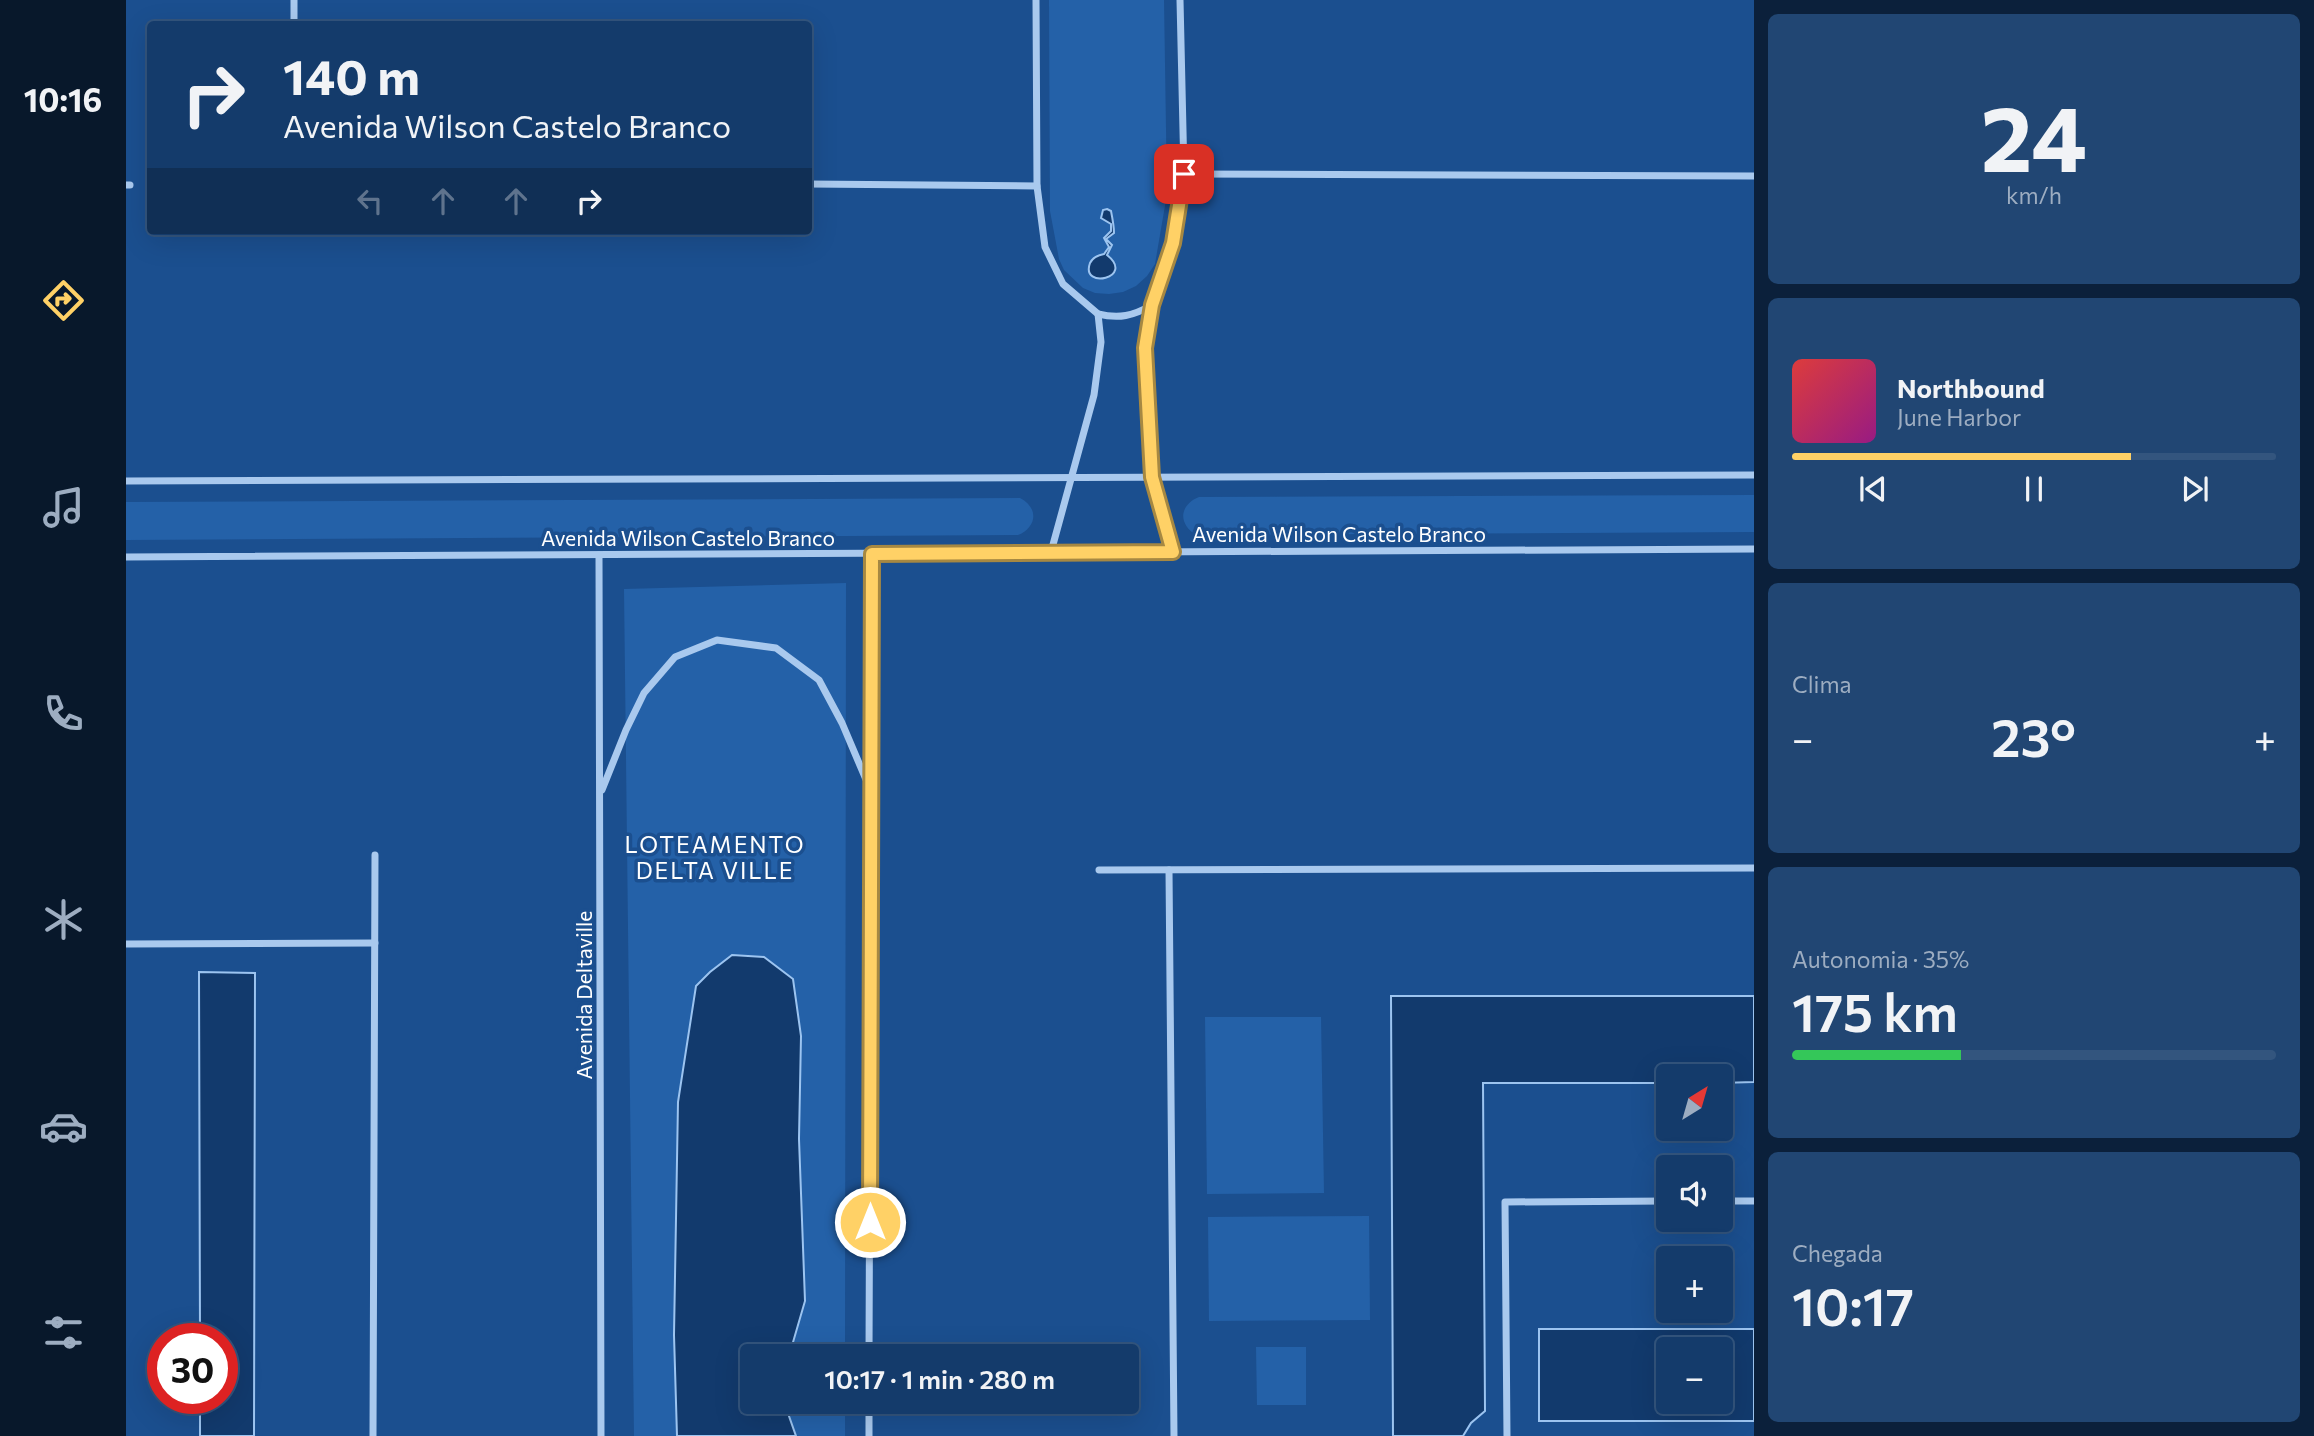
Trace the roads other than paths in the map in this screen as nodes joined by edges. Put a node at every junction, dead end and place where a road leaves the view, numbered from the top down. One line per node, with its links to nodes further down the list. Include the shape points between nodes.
1 (294, 0): 4 (street)
2 (1036, 0): 8 (street)
3 (1180, 0): 5 (street)
4 (294, 21)
5 (1184, 174): 6 (street); 9 (street, via 1173,243)
6 (1754, 176)
7 (812, 184): 8 (street)
8 (1037, 186): 10 (street, via 1045,247 1063,284)
9 (1152, 305): 10 (street, via 1126,317); 12 (street, via 1145,348)
10 (1098, 314): 13 (street, via 1101,342 1094,395)
11 (1754, 475): 12 (street)
12 (1152, 477): 13 (street); 17 (street)
13 (1072, 478): 14 (street); 16 (street)
14 (126, 481)
15 (1754, 549): 17 (street, Avenida Wilson Castelo Branco)
16 (1051, 552): 17 (street, Avenida Wilson Castelo Branco); 18 (street, Avenida Wilson Castelo Branco)
17 (1173, 552)
18 (872, 554): 19 (street, Avenida Wilson Castelo Branco); 21 (street)
19 (599, 555): 20 (street, Avenida Wilson Castelo Branco); 22 (street, Avenida Deltaville)
20 (126, 557)
21 (871, 793): 22 (street, via 819,680 776,648 717,640 675,657 644,693); 32 (street)
22 (600, 796): 35 (street, Avenida Deltaville)
23 (375, 855): 27 (street)
24 (1754, 868): 26 (street)
25 (1099, 870): 26 (street)
26 (1169, 870): 37 (street)
27 (375, 943): 28 (street); 34 (street)
28 (126, 944)
29 (1656, 1201): 38 (street, via 1505,1202)
30 (1733, 1201): 31 (street)
31 (1754, 1201)
32 (869, 1344)
33 (869, 1414): 36 (street)
34 (373, 1436)
35 (601, 1436)
36 (869, 1436)
37 (1174, 1436)
38 (1507, 1436)

